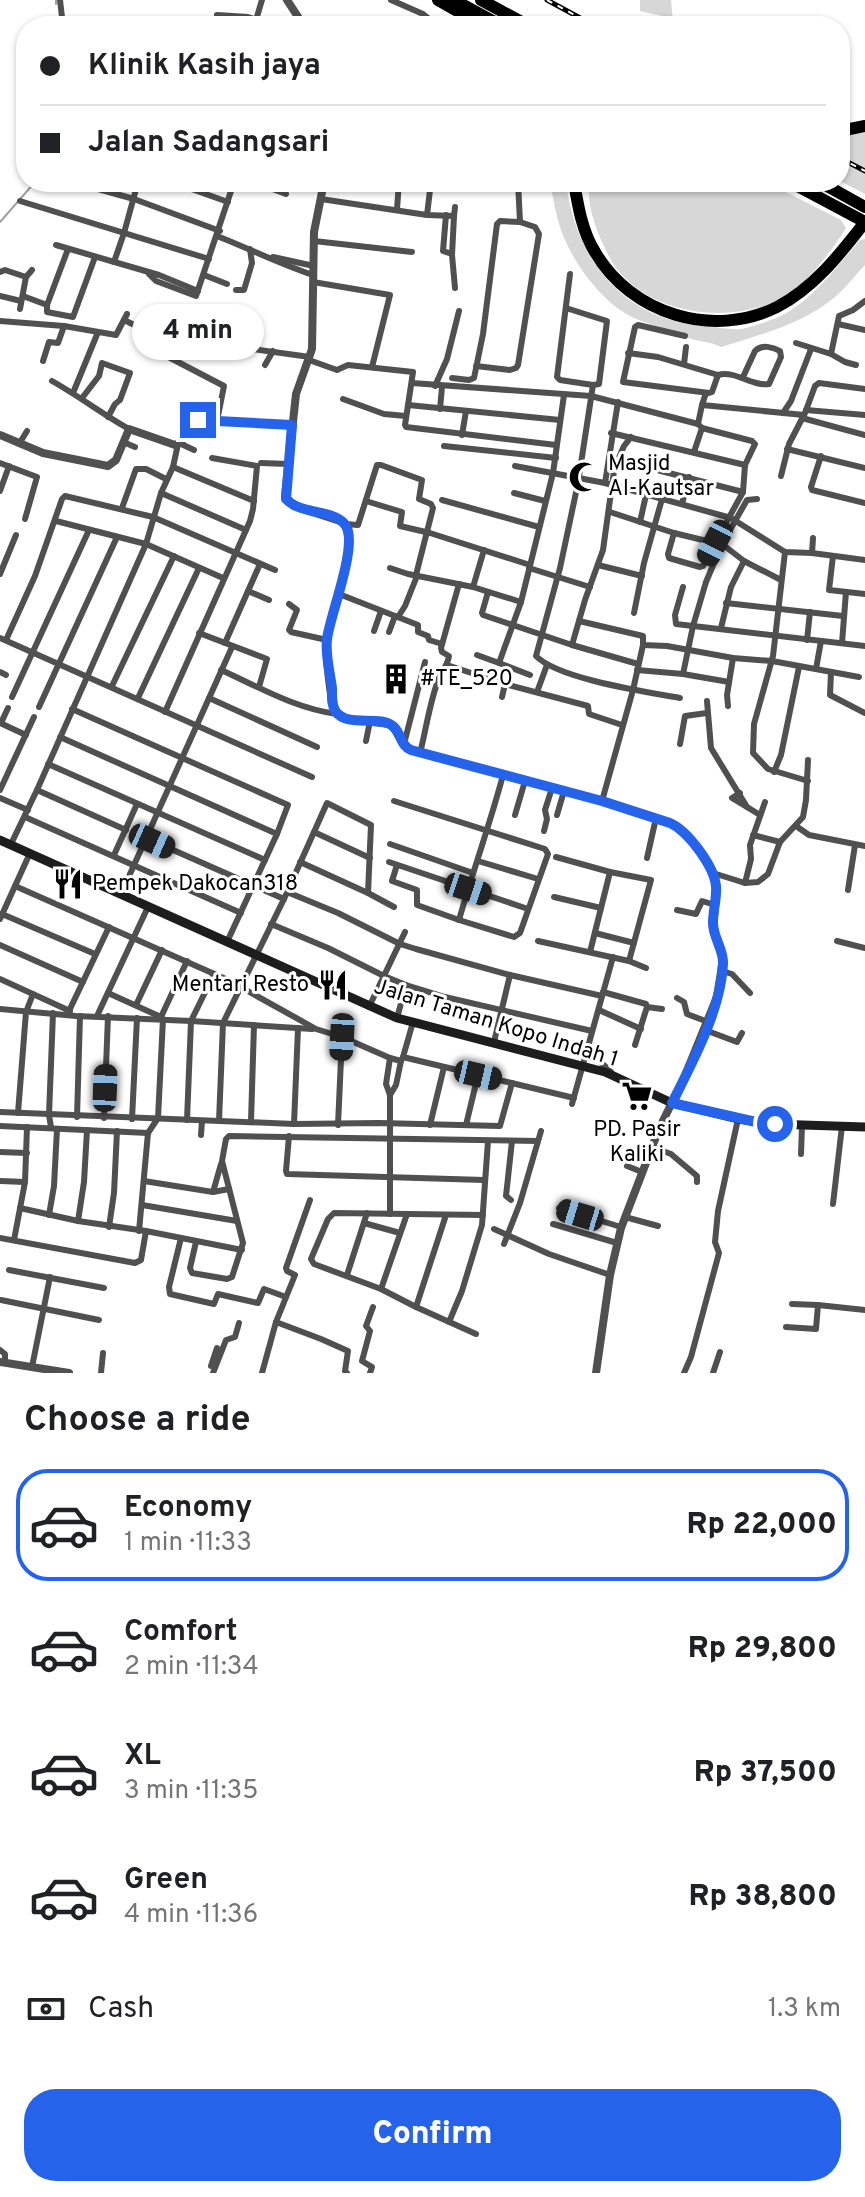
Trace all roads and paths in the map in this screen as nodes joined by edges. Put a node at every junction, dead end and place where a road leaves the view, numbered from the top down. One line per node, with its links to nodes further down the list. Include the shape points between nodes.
1 (391, 0): 7 (street)
2 (438, 0): 8 (highway)
3 (454, 0): 9 (highway)
4 (481, 0): 10 (highway)
5 (217, 15): 6 (street)
6 (240, 16)
7 (426, 16)
8 (466, 16)
9 (484, 16)
10 (511, 16)
11 (110, 192): 25 (street)
12 (136, 192): 27 (street)
13 (201, 192): 31 (street)
14 (231, 192): 31 (street)
15 (281, 192): 26 (street)
16 (322, 192): 28 (street)
17 (398, 192): 33 (street)
18 (430, 192): 35 (street)
19 (518, 192): 38 (street)
20 (575, 192): 39 (highway, via 588,240 607,269 647,303 703,321 749,318 778,306 814,281)
21 (582, 192): 39 (highway, via 595,244 612,269 653,302 697,316 746,315 772,306 808,282)
22 (802, 192): 29 (highway)
23 (808, 192): 29 (highway)
24 (837, 192): 34 (highway)
25 (116, 194): 27 (street)
26 (286, 194)
27 (134, 199): 40 (street); 41 (street)
28 (321, 199): 33 (street); 42 (street)
29 (821, 199): 39 (highway)
30 (20, 201): 40 (street)
31 (228, 202): 41 (street)
32 (455, 207): 37 (street)
33 (397, 209): 35 (street)
34 (865, 209): 39 (highway)
35 (427, 215): 36 (street)
36 (446, 215): 37 (street); 47 (street, via 443,251)
37 (454, 216): 47 (street)
38 (520, 222): 84 (street, via 497,224); 84 (street, via 539,234 518,365 510,370)
39 (860, 226)
40 (124, 233): 49 (street); 50 (street)
41 (218, 234): 45 (street); 49 (street)
42 (314, 241): 46 (street); 53 (street)
43 (56, 245): 44 (street)
44 (68, 249): 48 (street); 63 (street)
45 (250, 249): 53 (street); 59 (street, via 252,263 244,290)
46 (412, 252)
47 (452, 254): 58 (street)
48 (95, 257): 50 (street); 63 (street, via 73,317)
49 (209, 259): 55 (street)
50 (114, 262): 55 (street, via 159,275 197,294)
51 (32, 270): 56 (street)
52 (0, 272): 56 (street)
53 (313, 274): 79 (street); 85 (street, via 390,295)
54 (570, 274): 64 (street)
55 (204, 275): 57 (street)
56 (26, 277): 62 (street)
57 (227, 284)
58 (455, 288)
59 (236, 290)
60 (0, 296): 62 (street)
61 (865, 301): 67 (street, via 842,314)
62 (21, 302): 63 (street)
63 (47, 308)
64 (566, 308): 91 (street, via 557,377); 91 (street, via 607,321 600,382)
65 (459, 311): 92 (street)
66 (0, 321): 68 (street)
67 (838, 324): 69 (street); 78 (street)
68 (64, 326): 70 (street); 80 (street, via 58,343 49,342)
69 (865, 330)
70 (98, 332): 71 (street, via 116,335 126,317); 94 (street)
71 (157, 336): 76 (street); 113 (street, via 151,348 224,386)
72 (685, 336): 77 (street, via 638,325)
73 (796, 343): 75 (street)
74 (686, 347): 81 (street)
75 (811, 349): 78 (street); 106 (street)
76 (273, 351): 79 (street); 82 (street)
77 (628, 353): 81 (street); 95 (street, via 624,382)
78 (831, 354): 83 (street)
79 (310, 359): 85 (street, via 336,370 346,365); 114 (street, via 296,394)
80 (43, 361)
81 (684, 364): 86 (street)
82 (265, 365)
83 (856, 365)
84 (476, 366): 88 (street, via 472,380)
85 (372, 367): 90 (street, via 413,372)
86 (718, 375): 87 (street); 95 (street, via 712,392)
87 (743, 377): 87 (street, via 759,347 780,351 769,384)
88 (452, 378)
89 (52, 381): 94 (street)
90 (412, 383): 92 (street); 102 (street)
91 (593, 385): 97 (street)
92 (438, 386): 96 (street); 104 (street)
93 (865, 389): 107 (street, via 819,383)
94 (73, 393): 98 (street)
95 (706, 393): 103 (street)
96 (564, 395): 97 (street); 112 (street)
97 (591, 396): 100 (street); 148 (street)
98 (82, 398): 110 (street); 110 (street, via 102,364 130,373)
99 (343, 399): 109 (street)
100 (618, 402): 115 (street); 118 (street)
101 (208, 403): 111 (street)
102 (408, 405): 104 (street); 109 (street)
103 (702, 405): 106 (street); 115 (street)
104 (440, 409): 105 (street)
105 (466, 411): 112 (street); 120 (street)
106 (783, 413): 107 (street)
107 (804, 414): 108 (street); 121 (street); 129 (street)
108 (865, 415)
109 (406, 416): 120 (street, via 406,427)
110 (108, 417): 116 (street)
111 (202, 420): 113 (street); 125 (street, via 195,421)
112 (560, 420): 126 (street)
113 (217, 421): 114 (street)
114 (292, 425): 138 (street)
115 (700, 426): 131 (street); 139 (street, via 754,442)
116 (129, 429): 123 (street); 125 (street)
117 (27, 431): 124 (street)
118 (611, 433): 122 (street); 149 (street)
119 (0, 435): 124 (street)
120 (462, 435): 126 (street)
121 (865, 435)
122 (631, 437): 131 (street); 135 (street)
123 (123, 442): 124 (street, via 114,463 105,466); 128 (street)
124 (19, 444)
125 (179, 444): 130 (street); 142 (street)
126 (556, 445): 134 (street)
127 (444, 446): 134 (street)
128 (135, 447)
129 (787, 449): 132 (street); 145 (street)
130 (194, 450)
131 (694, 452): 139 (street)
132 (821, 456): 143 (street); 161 (street, via 812,490)
133 (212, 458): 158 (street, via 257,466)
134 (556, 458): 144 (street)
135 (618, 460): 146 (street); 149 (street)
136 (0, 463): 140 (street)
137 (261, 463): 138 (street)
138 (288, 464): 170 (street, via 285,496 291,504)
139 (745, 465): 151 (street)
140 (9, 466): 150 (street); 166 (street, via 37,477)
141 (515, 466): 144 (street)
142 (173, 467): 147 (street); 158 (street)
143 (865, 468)
144 (553, 473): 148 (street); 160 (street)
145 (781, 476)
146 (689, 477): 151 (street); 162 (street)
147 (166, 479): 152 (street); 163 (street, via 136,469)
148 (579, 479): 149 (street); 199 (street)
149 (609, 484): 154 (street); 164 (street)
150 (0, 491)
151 (743, 492): 167 (street)
152 (161, 493): 165 (street); 174 (street)
153 (514, 493): 160 (street)
154 (646, 495): 155 (street); 169 (street)
155 (662, 499): 162 (street); 171 (street)
156 (757, 499): 167 (street, via 747,500)
157 (442, 500): 172 (street)
158 (254, 501): 174 (street)
159 (366, 501): 170 (street, via 357,526); 175 (street, via 402,511 399,526); 175 (street, via 378,465 422,480 419,499 433,508)
160 (545, 501): 172 (street)
161 (865, 503)
162 (682, 504): 167 (street)
163 (122, 508): 165 (street); 168 (street, via 65,496)
164 (610, 512): 169 (street); 191 (street)
165 (153, 517): 180 (street); 183 (street)
166 (25, 519)
167 (733, 519): 181 (street); 184 (street)
168 (56, 521): 173 (street); 232 (street)
169 (640, 522): 171 (street)
170 (345, 524): 211 (street, via 349,544)
171 (654, 526): 176 (street); 198 (street)
172 (539, 527): 192 (street)
173 (89, 530): 178 (street); 243 (street)
174 (246, 530): 183 (street)
175 (428, 532): 182 (street); 197 (street)
176 (674, 533): 181 (street); 181 (street, via 669,558 700,567)
177 (16, 535): 196 (street)
178 (117, 537): 180 (street); 249 (street)
179 (813, 538): 185 (street)
180 (146, 544): 186 (street); 259 (street)
181 (718, 544): 189 (street); 225 (street)
182 (484, 550): 192 (street); 203 (street)
183 (236, 552): 190 (street); 200 (street)
184 (785, 552): 185 (street); 201 (street)
185 (812, 553): 187 (street)
186 (174, 556): 193 (street); 263 (street)
187 (833, 556): 188 (street); 207 (street)
188 (865, 560)
189 (744, 561): 201 (street); 215 (street)
190 (260, 564): 195 (street); 208 (street)
191 (598, 565): 198 (street); 204 (street)
192 (530, 566): 199 (street); 214 (street)
193 (199, 568): 200 (street); 269 (street)
194 (390, 568): 197 (street)
195 (275, 570)
196 (0, 574)
197 (417, 575): 202 (street); 221 (street)
198 (642, 576): 220 (street)
199 (557, 577): 204 (street); 230 (street)
200 (223, 578): 229 (street)
201 (781, 580): 217 (street)
202 (459, 584): 203 (street); 237 (street)
203 (473, 587): 209 (street)
204 (590, 587): 223 (street)
205 (683, 587): 225 (street, via 676,624)
206 (818, 590): 207 (street)
207 (829, 590): 210 (street)
208 (248, 591): 213 (street); 238 (street)
209 (488, 592): 214 (street); 224 (street, via 482,614)
210 (846, 592): 212 (street); 222 (street)
211 (339, 594): 218 (street); 233 (street)
212 (865, 594)
213 (269, 600)
214 (521, 602): 224 (street)
215 (726, 603): 217 (street); 226 (street)
216 (289, 604): 233 (street, via 297,610 291,632)
217 (779, 607): 219 (street); 231 (street)
218 (381, 611): 221 (street); 227 (street)
219 (810, 612): 222 (street); 234 (street)
220 (634, 613)
221 (396, 616): 228 (street); 237 (street)
222 (843, 616): 236 (street)
223 (579, 621): 239 (street); 240 (street, via 643,636)
224 (514, 625): 230 (street); 248 (street)
225 (693, 626): 226 (street); 242 (street)
226 (721, 628): 231 (street)
227 (374, 631)
228 (389, 632)
229 (199, 633): 238 (street); 277 (street)
230 (543, 634): 239 (street); 251 (street, via 536,656)
231 (776, 634): 234 (street); 246 (street)
232 (3, 639): 243 (street)
233 (327, 640): 280 (street)
234 (807, 640): 235 (street)
235 (821, 641): 236 (street); 254 (street)
236 (842, 643): 241 (street)
237 (442, 644): 250 (street, via 442,652 449,656)
238 (228, 645): 255 (street); 264 (street, via 270,660)
239 (572, 645): 252 (street)
240 (643, 645): 242 (street); 252 (street)
241 (865, 646)
242 (688, 649): 245 (street); 257 (street)
243 (34, 652): 249 (street); 267 (street)
244 (477, 655): 248 (street)
245 (733, 658): 246 (street); 261 (street)
246 (772, 661): 253 (street); 298 (street, via 752,745 757,759)
247 (425, 662): 290 (street)
248 (499, 663): 258 (street)
249 (58, 664): 259 (street); 274 (street)
250 (447, 665): 262 (street); 292 (street, via 439,677)
251 (547, 665): 265 (street); 266 (street)
252 (638, 667): 257 (street); 265 (street)
253 (799, 667): 254 (street); 298 (street)
254 (816, 669): 256 (street)
255 (221, 670): 264 (street); 270 (street)
256 (831, 672): 260 (street); 279 (street, via 830,695)
257 (683, 674): 261 (street)
258 (530, 675)
259 (87, 676): 263 (street); 276 (street)
260 (859, 677)
261 (729, 682): 273 (street)
262 (505, 684): 266 (street); 268 (street)
263 (112, 686): 269 (street)
264 (259, 687): 280 (street, via 300,706)
265 (633, 690): 271 (street); 285 (street)
266 (537, 692): 285 (street, via 589,706 589,714)
267 (12, 697)
268 (502, 697)
269 (138, 698): 277 (street)
270 (209, 698): 284 (street); 291 (street)
271 (680, 698)
272 (707, 701): 278 (street)
273 (728, 706)
274 (39, 707)
275 (8, 708): 283 (street)
276 (72, 709): 287 (street); 293 (street)
277 (165, 712): 284 (street)
278 (707, 713): 289 (street, via 685,716); 317 (street, via 711,748 747,807)
279 (865, 713)
280 (338, 714): 282 (street)
281 (34, 717): 286 (street)
282 (370, 721): 288 (street); 290 (street, via 393,726)
283 (0, 723): 286 (street)
284 (196, 725): 293 (street); 300 (street)
285 (622, 725): 310 (street)
286 (26, 735): 297 (street)
287 (60, 737): 296 (street); 303 (street)
288 (366, 741)
289 (680, 744)
290 (403, 746): 292 (street)
291 (317, 747)
292 (420, 753): 299 (street)
293 (181, 757): 303 (street); 324 (street, via 285,802 288,809)
294 (808, 760): 302 (street)
295 (0, 762): 297 (street)
296 (48, 764): 306 (street); 312 (street)
297 (11, 767): 305 (street)
298 (774, 772): 302 (street)
299 (503, 775): 301 (street); 323 (street)
300 (312, 777)
301 (525, 781): 304 (street); 315 (street)
302 (808, 781): 319 (street, via 803,817)
303 (168, 785): 314 (street); 324 (street)
304 (552, 788): 307 (street); 321 (street)
305 (0, 790)
306 (37, 790): 313 (street); 320 (street)
307 (564, 791): 310 (street); 316 (street)
308 (0, 798): 313 (street)
309 (394, 801): 323 (street)
310 (602, 801): 318 (street)
311 (765, 802): 317 (street)
312 (137, 804): 314 (street); 320 (street)
313 (26, 813): 328 (street); 333 (street)
314 (156, 813): 326 (street); 337 (street)
315 (515, 815)
316 (557, 815)
317 (760, 815): 325 (street)
318 (656, 818): 336 (street); 345 (street, via 679,828)
319 (796, 826): 327 (street); 330 (street, via 809,835)
320 (126, 830): 333 (street)
321 (544, 831)
322 (314, 832): 335 (street); 335 (street, via 329,803 370,824); 339 (street)
323 (488, 832): 338 (street); 346 (street, via 547,851)
324 (277, 834): 337 (street)
325 (753, 835): 327 (street); 347 (street)
326 (146, 838): 341 (street); 348 (street)
327 (780, 842): 347 (street, via 768,874)
328 (3, 843): 332 (main road, Jalan Taman Kopo Indah 1)
329 (390, 844): 344 (street)
330 (855, 845): 331 (street); 351 (street)
331 (865, 846)
332 (30, 853): 349 (street); 353 (main road, Jalan Taman Kopo Indah 1)
333 (114, 855): 341 (street)
334 (556, 857): 343 (street)
335 (370, 858): 352 (street)
336 (647, 858)
337 (265, 860): 348 (street)
338 (478, 861): 344 (street); 346 (street)
339 (300, 862): 352 (street); 354 (street)
340 (389, 862): 342 (street)
341 (134, 865): 353 (street); 362 (street)
342 (397, 865): 350 (street); 364 (street, via 392,881 417,890 417,905)
343 (610, 872): 359 (street); 373 (street, via 651,880)
344 (473, 873): 350 (street)
345 (713, 873): 347 (street); 356 (street)
346 (538, 879): 360 (street)
347 (745, 883)
348 (253, 885): 354 (street); 362 (street)
349 (15, 886): 363 (street); 366 (street)
350 (468, 889): 360 (street); 364 (street)
351 (848, 890)
352 (368, 893): 358 (street)
353 (121, 894): 357 (main road, Jalan Taman Kopo Indah 1)
354 (285, 895): 365 (street); 374 (street, via 338,913)
355 (554, 897): 359 (street)
356 (715, 905): 361 (street, via 702,901 697,914); 385 (street, via 713,930 722,952)
357 (148, 907): 369 (street); 372 (main road, Jalan Taman Kopo Indah 1)
358 (394, 907)
359 (601, 908): 368 (street)
360 (528, 909): 364 (street, via 514,937)
361 (677, 910)
362 (241, 913): 372 (street)
363 (1, 916): 379 (street)
364 (459, 920)
365 (271, 924): 380 (street); 388 (street)
366 (109, 927): 369 (street); 379 (street)
367 (405, 932): 374 (street)
368 (595, 933): 373 (street); 378 (street)
369 (134, 938): 377 (street); 393 (street)
370 (538, 941): 378 (street)
371 (837, 941): 376 (street)
372 (227, 942): 380 (main road, Jalan Taman Kopo Indah 1)
373 (634, 943): 383 (street)
374 (400, 944): 387 (street); 388 (street)
375 (0, 945): 390 (street)
376 (865, 948)
377 (162, 950): 382 (street); 398 (street)
378 (590, 952): 381 (street)
379 (95, 954): 390 (street)
380 (256, 956): 392 (street); 399 (main road, Jalan Taman Kopo Indah 1)
381 (613, 957): 383 (street); 396 (street)
382 (187, 961): 386 (street); 412 (street)
383 (629, 961): 384 (street)
384 (646, 968)
385 (722, 971): 394 (street); 418 (street)
386 (214, 974): 392 (street); 414 (street)
387 (510, 975): 396 (street); 403 (street)
388 (384, 976): 391 (street); 399 (street)
389 (0, 979): 395 (street)
390 (83, 982): 405 (street)
391 (406, 985): 403 (street); 413 (street)
392 (242, 988): 416 (street); 420 (street)
393 (108, 993): 398 (street); 409 (street)
394 (750, 993)
395 (33, 994): 405 (street); 406 (street)
396 (603, 994): 400 (street); 404 (street)
397 (677, 998): 418 (street, via 687,1014)
398 (136, 1005): 412 (street)
399 (369, 1007): 413 (main road, Jalan Taman Kopo Indah 1)
400 (647, 1007): 402 (street); 421 (street)
401 (0, 1009): 406 (street)
402 (662, 1009)
403 (502, 1010): 422 (street); 425 (street)
404 (599, 1010): 421 (street); 422 (street)
405 (69, 1011): 408 (street)
406 (26, 1012): 407 (street); 438 (street)
407 (53, 1013): 408 (street); 439 (street)
408 (78, 1016): 409 (street); 440 (street)
409 (97, 1016): 410 (street)
410 (108, 1016): 411 (street); 441 (street)
411 (137, 1018): 412 (street); 443 (street)
412 (162, 1018): 414 (street); 442 (street)
413 (397, 1018): 415 (main road, Jalan Taman Kopo Indah 1)
414 (191, 1021): 416 (street); 445 (street)
415 (413, 1022): 425 (main road, Jalan Taman Kopo Indah 1); 429 (street)
416 (223, 1023): 417 (street); 447 (street)
417 (254, 1025): 419 (street); 448 (street)
418 (706, 1026): 423 (street, via 737,1042); 436 (street)
419 (298, 1028): 420 (street); 449 (street)
420 (316, 1029): 424 (street)
421 (641, 1029): 426 (street)
422 (592, 1031): 427 (street)
423 (742, 1033)
424 (342, 1037): 428 (street); 451 (street)
425 (494, 1042): 431 (main road, Jalan Taman Kopo Indah 1)
426 (635, 1045)
427 (588, 1050): 431 (street); 433 (street)
428 (390, 1058): 429 (street); 435 (street)
429 (402, 1059): 430 (street); 435 (street)
430 (444, 1067): 432 (street); 452 (street)
431 (582, 1068): 433 (main road, Jalan Taman Kopo Indah 1); 434 (street, via 573,1101)
432 (478, 1075): 434 (street); 453 (street)
433 (616, 1078): 436 (main road, Jalan Taman Kopo Indah 1)
434 (512, 1083): 453 (street, via 500,1126)
435 (390, 1095): 450 (street)
436 (672, 1103): 444 (main road, Jalan Taman Kopo Indah 1); 470 (street)
437 (0, 1112): 438 (street)
438 (18, 1113): 439 (street)
439 (49, 1115): 440 (street); 459 (street)
440 (77, 1117): 441 (street)
441 (104, 1118): 443 (street)
442 (158, 1118): 443 (street); 445 (street); 463 (street)
443 (132, 1119)
444 (738, 1119): 455 (main road, Jalan Taman Kopo Indah 1); 552 (street, via 718,1211 719,1253)
445 (187, 1120): 446 (street)
446 (202, 1121): 447 (street); 464 (street)
447 (219, 1121): 448 (street)
448 (251, 1121): 449 (street)
449 (294, 1124): 451 (street)
450 (389, 1124): 451 (street); 452 (street); 466 (street)
451 (338, 1125)
452 (430, 1125): 453 (street)
453 (466, 1125)
454 (0, 1126): 457 (street)
455 (802, 1126): 456 (main road, Jalan Taman Kopo Indah 1); 473 (street)
456 (842, 1126): 458 (main road, Jalan Taman Kopo Indah 1); 487 (street)
457 (27, 1127): 459 (street); 472 (street)
458 (865, 1127)
459 (54, 1128): 460 (street); 494 (street)
460 (87, 1130): 461 (street); 498 (street)
461 (117, 1131): 463 (street); 503 (street)
462 (541, 1131): 469 (street)
463 (148, 1133): 480 (street)
464 (201, 1135)
465 (289, 1136): 466 (street); 474 (street, via 228,1136); 477 (street, via 287,1174)
466 (389, 1139): 467 (street); 477 (street)
467 (488, 1141): 468 (street); 478 (street)
468 (512, 1141): 469 (street); 486 (street, via 506,1196)
469 (538, 1141): 508 (street)
470 (652, 1147): 476 (street); 482 (street, via 671,1154 697,1176)
471 (0, 1152): 472 (street)
472 (27, 1153): 481 (street)
473 (801, 1154)
474 (222, 1161): 483 (street); 484 (street)
475 (627, 1166): 476 (street)
476 (642, 1172): 497 (street)
477 (391, 1178): 478 (street); 492 (street)
478 (484, 1180): 496 (street)
479 (0, 1181): 481 (street)
480 (144, 1181): 484 (street); 488 (street)
481 (25, 1182): 489 (street)
482 (697, 1182)
483 (229, 1189): 484 (street); 499 (street)
484 (213, 1192)
485 (310, 1200): 524 (street, via 286,1268 295,1275)
486 (511, 1200)
487 (833, 1204)
488 (142, 1205): 499 (street); 506 (street)
489 (20, 1208): 494 (street); 511 (street)
490 (559, 1208): 504 (street)
491 (367, 1213): 492 (street); 500 (street); 517 (street, via 331,1215 311,1259)
492 (390, 1214): 493 (street)
493 (407, 1214): 495 (street); 507 (street)
494 (49, 1215): 498 (street)
495 (446, 1215): 496 (street); 529 (street)
496 (483, 1215): 535 (street)
497 (625, 1217): 502 (street); 504 (street)
498 (78, 1221): 503 (street)
499 (237, 1221): 515 (street)
500 (364, 1223): 507 (street); 517 (street)
501 (553, 1224): 513 (street)
502 (658, 1226)
503 (109, 1227): 506 (street)
504 (621, 1227): 513 (street)
505 (494, 1229): 508 (street)
506 (142, 1231): 510 (street); 511 (street, via 141,1260 135,1263)
507 (400, 1233): 523 (street)
508 (508, 1235): 514 (street); 518 (street)
509 (0, 1238): 511 (street)
510 (181, 1238): 512 (street); 522 (street, via 170,1294 214,1304 218,1294 258,1303)
511 (14, 1240)
512 (196, 1242): 515 (street); 515 (street, via 192,1273 227,1279)
513 (617, 1243): 518 (street)
514 (504, 1244)
515 (242, 1250)
516 (9, 1270): 519 (street)
517 (347, 1275): 523 (street)
518 (610, 1275): 551 (street)
519 (50, 1277): 521 (street); 530 (street)
520 (255, 1286): 522 (street)
521 (104, 1288)
522 (264, 1289): 524 (street)
523 (381, 1289): 529 (street)
524 (286, 1297): 534 (street)
525 (1, 1300): 530 (street)
526 (792, 1304): 527 (street)
527 (818, 1305): 531 (street); 536 (street, via 816,1329)
528 (373, 1307): 550 (street, via 362,1361 372,1367)
529 (416, 1307): 535 (street)
530 (44, 1310): 532 (street); 543 (street)
531 (865, 1310)
532 (99, 1320)
533 (227, 1320): 547 (street, via 240,1323)
534 (276, 1322): 548 (street); 549 (street, via 348,1351)
535 (449, 1322): 537 (street)
536 (786, 1327)
537 (476, 1334)
538 (217, 1348): 547 (street)
539 (0, 1350): 542 (street)
540 (720, 1352): 553 (street)
541 (103, 1353): 546 (street)
542 (5, 1365): 543 (street)
543 (32, 1367): 544 (street)
544 (54, 1372): 545 (street)
545 (69, 1373)
546 (101, 1373)
547 (211, 1373)
548 (262, 1373)
549 (347, 1373)
550 (370, 1373)
551 (596, 1373)
552 (684, 1373)
553 (713, 1373)

